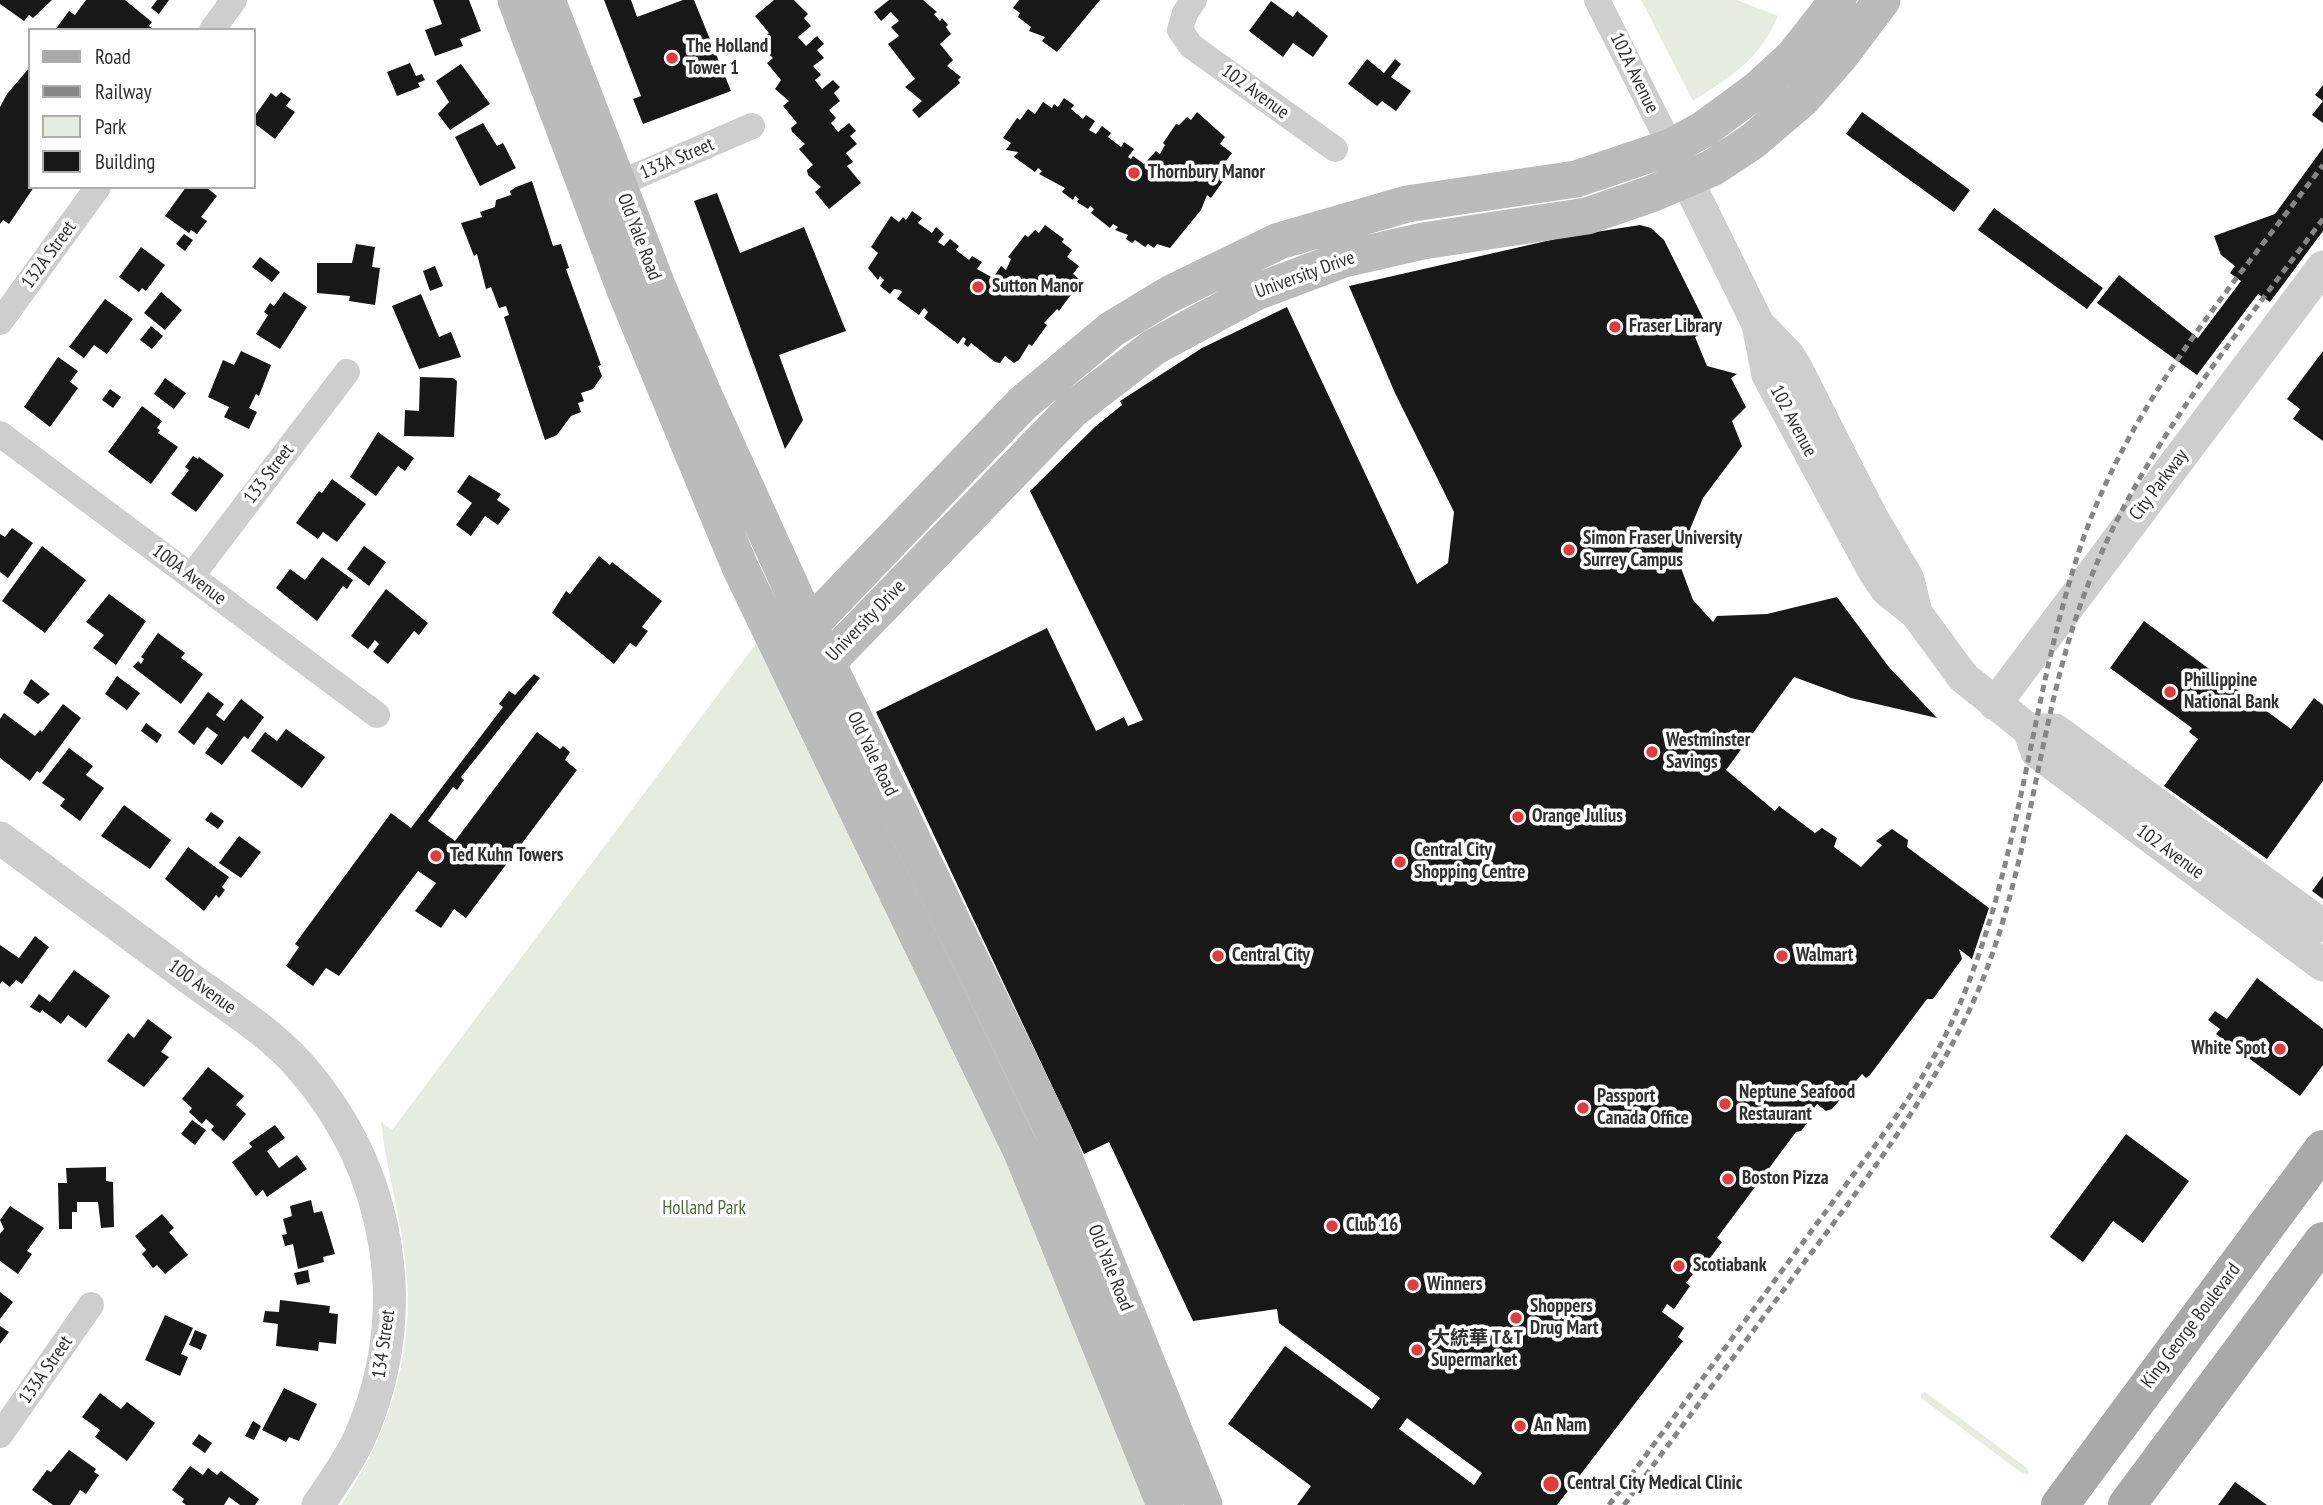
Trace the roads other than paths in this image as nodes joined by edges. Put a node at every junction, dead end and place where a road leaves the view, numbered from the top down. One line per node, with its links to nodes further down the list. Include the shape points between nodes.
1 (234, 0): 8 (street)
2 (516, 0): 10 (main road, Old Yale Road)
3 (547, 0): 13 (main road, Old Yale Road)
4 (1194, 0): 11 (street, 102 Avenue, via 1180,30 1191,46)
5 (1597, 0): 12 (street, 102A Avenue)
6 (1838, 0): 12 (main road, University Drive, via 1794,56 1704,129)
7 (1882, 0): 12 (main road, University Drive, via 1839,57 1754,141 1712,168)
8 (213, 28)
9 (752, 126): 13 (street, 133A Street)
10 (571, 146): 13 (street, 133A Street); 23 (main road, Old Yale Road, via 674,413)
11 (1335, 149)
12 (1679, 163): 18 (main road, University Drive, via 1407,204 1279,241 1170,294 1112,329); 20 (main road, University Drive, via 1587,216 1385,248 1256,292 1188,326 1121,369 1072,410); 26 (street, 102 Avenue, via 1758,324 1795,366 1908,579 1916,613 1956,669)
13 (618, 184): 22 (main road, Old Yale Road, via 706,400)
14 (97, 189): 16 (street, 132A Street)
15 (2323, 267): 26 (street, City Parkway)
16 (0, 322)
17 (347, 372): 21 (street, 133 Street)
18 (1056, 373): 20 (main road, via 1035,417 1017,439); 22 (main road, University Drive)
19 (0, 435): 21 (street, 100A Avenue)
20 (997, 485): 24 (main road, University Drive)
21 (191, 576): 27 (street, 100A Avenue)
22 (809, 626): 23 (main road, University Drive); 24 (main road, Old Yale Road)
23 (782, 656): 25 (main road, Old Yale Road)
24 (827, 662): 25 (main road, University Drive); 34 (main road, Old Yale Road)
25 (800, 692): 35 (main road, Old Yale Road, via 1006,1117)
26 (1996, 704): 28 (street, 102 Avenue)
27 (377, 715)
28 (2029, 730): 30 (street, 102 Avenue, via 2055,730); 31 (street, 102 Avenue, via 2037,752)
29 (0, 838): 33 (street, 100 Avenue, via 275,1042 326,1098)
30 (2323, 926)
31 (2323, 965)
32 (2323, 1149): 40 (main road, King George Boulevard)
33 (365, 1171): 41 (street, 134 Street, via 385,1235 391,1277 387,1347 359,1440)
34 (1085, 1206): 35 (main road); 43 (main road, Old Yale Road)
35 (1048, 1214): 42 (main road, Old Yale Road)
36 (2323, 1241): 39 (main road)
37 (91, 1306): 38 (street, 133A Street)
38 (0, 1435)
39 (2130, 1501): 40 (main road)
40 (2063, 1504)
41 (318, 1505)
42 (1165, 1505)
43 (1204, 1505)

